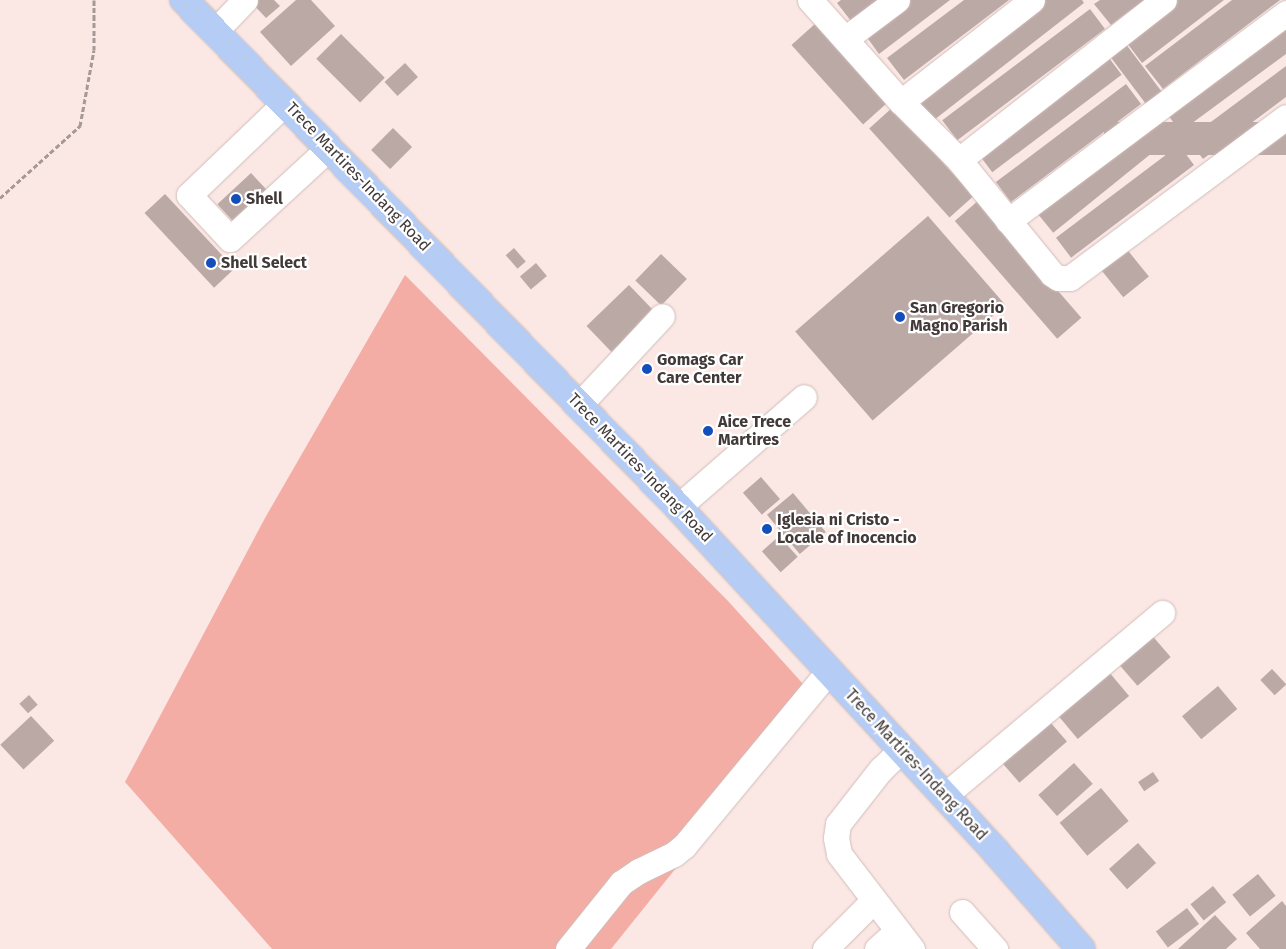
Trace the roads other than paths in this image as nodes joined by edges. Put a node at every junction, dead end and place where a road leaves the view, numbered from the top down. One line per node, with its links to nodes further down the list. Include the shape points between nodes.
1 (184, 0): 8 (main road, Trece Martires-Indang Road)
2 (245, 0): 8 (street)
3 (810, 0): 9 (street)
4 (897, 0): 9 (street)
5 (1032, 0): 10 (street)
6 (1164, 0): 14 (street)
7 (1286, 14): 15 (street)
8 (215, 31): 11 (main road, Trece Martires-Indang Road)
9 (845, 38): 10 (street)
10 (902, 102): 14 (street)
11 (285, 103): 13 (main road, Trece Martires-Indang Road); 13 (street, via 189,195 230,239)
12 (1286, 117): 15 (street, via 1070,278 1058,278 1052,274)
13 (329, 148): 18 (main road, Trece Martires-Indang Road)
14 (959, 160): 15 (street)
15 (1008, 221)
16 (662, 316): 18 (street)
17 (804, 397): 19 (street)
18 (580, 404): 19 (main road, Trece Martires-Indang Road)
19 (678, 507): 21 (main road, Trece Martires-Indang Road)
20 (1162, 613): 23 (street)
21 (829, 671): 22 (main road, Trece Martires-Indang Road); 27 (street, via 684,846 621,884)
22 (901, 750): 23 (main road, Trece Martires-Indang Road); 24 (street, via 838,824 836,838 840,854)
23 (944, 796): 31 (main road, Trece Martires-Indang Road)
24 (874, 900): 26 (street); 28 (street)
25 (962, 912): 30 (street)
26 (905, 940): 29 (street)
27 (568, 949)
28 (825, 949)
29 (877, 949)
30 (995, 949)
31 (1081, 949)

